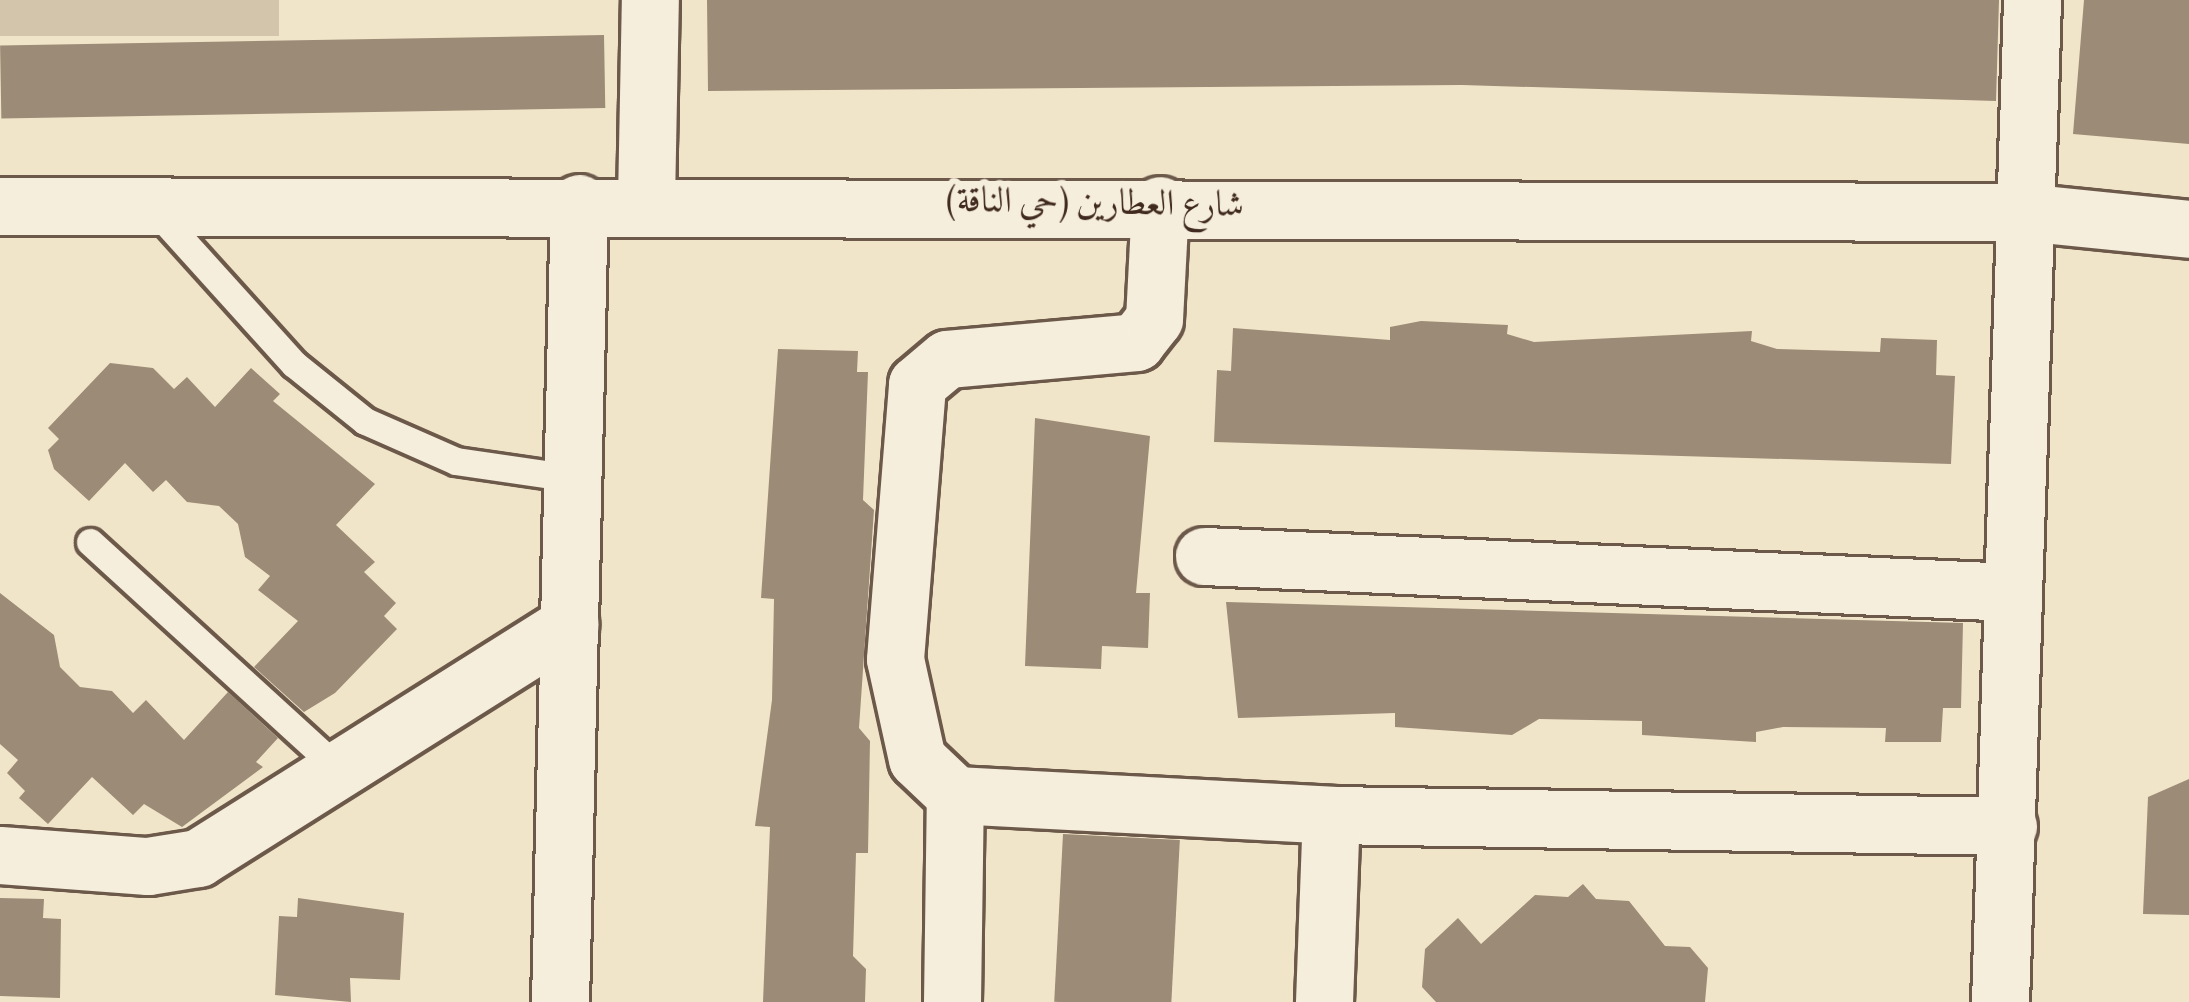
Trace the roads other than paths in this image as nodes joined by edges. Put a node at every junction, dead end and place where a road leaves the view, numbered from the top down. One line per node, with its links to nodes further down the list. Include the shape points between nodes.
1 (650, 0): 3 (street)
2 (2032, 0): 7 (street)
3 (646, 201): 4 (street, شارع العطارين (حي الناقة)); 6 (street, شارع العطارين (حي الناقة))
4 (579, 203): 5 (street, شارع العطارين (حي الناقة)); 10 (street)
5 (149, 204): 8 (street, شارع العطارين (حي الناقة)); 10 (lane, via 294,364 365,421 456,461)
6 (1160, 206): 7 (street, شارع العطارين (حي الناقة)); 16 (street, via 1154,319 1136,342 947,359 916,384 898,710 917,759)
7 (2023, 212): 9 (street, شارع العطارين (حي الناقة)); 13 (street)
8 (8, 214)
9 (2189, 229)
10 (572, 478): 14 (street)
11 (90, 542): 15 (lane)
12 (1204, 556): 13 (street)
13 (2013, 592): 18 (street)
14 (569, 624): 15 (street); 20 (street)
15 (340, 770): 19 (street, via 198,858 148,866)
16 (956, 795): 17 (street); 21 (street)
17 (1331, 815): 18 (street); 22 (street)
18 (2008, 826): 23 (street)
19 (0, 855)
20 (560, 1002)
21 (952, 1002)
22 (1324, 1002)
23 (2000, 1002)

